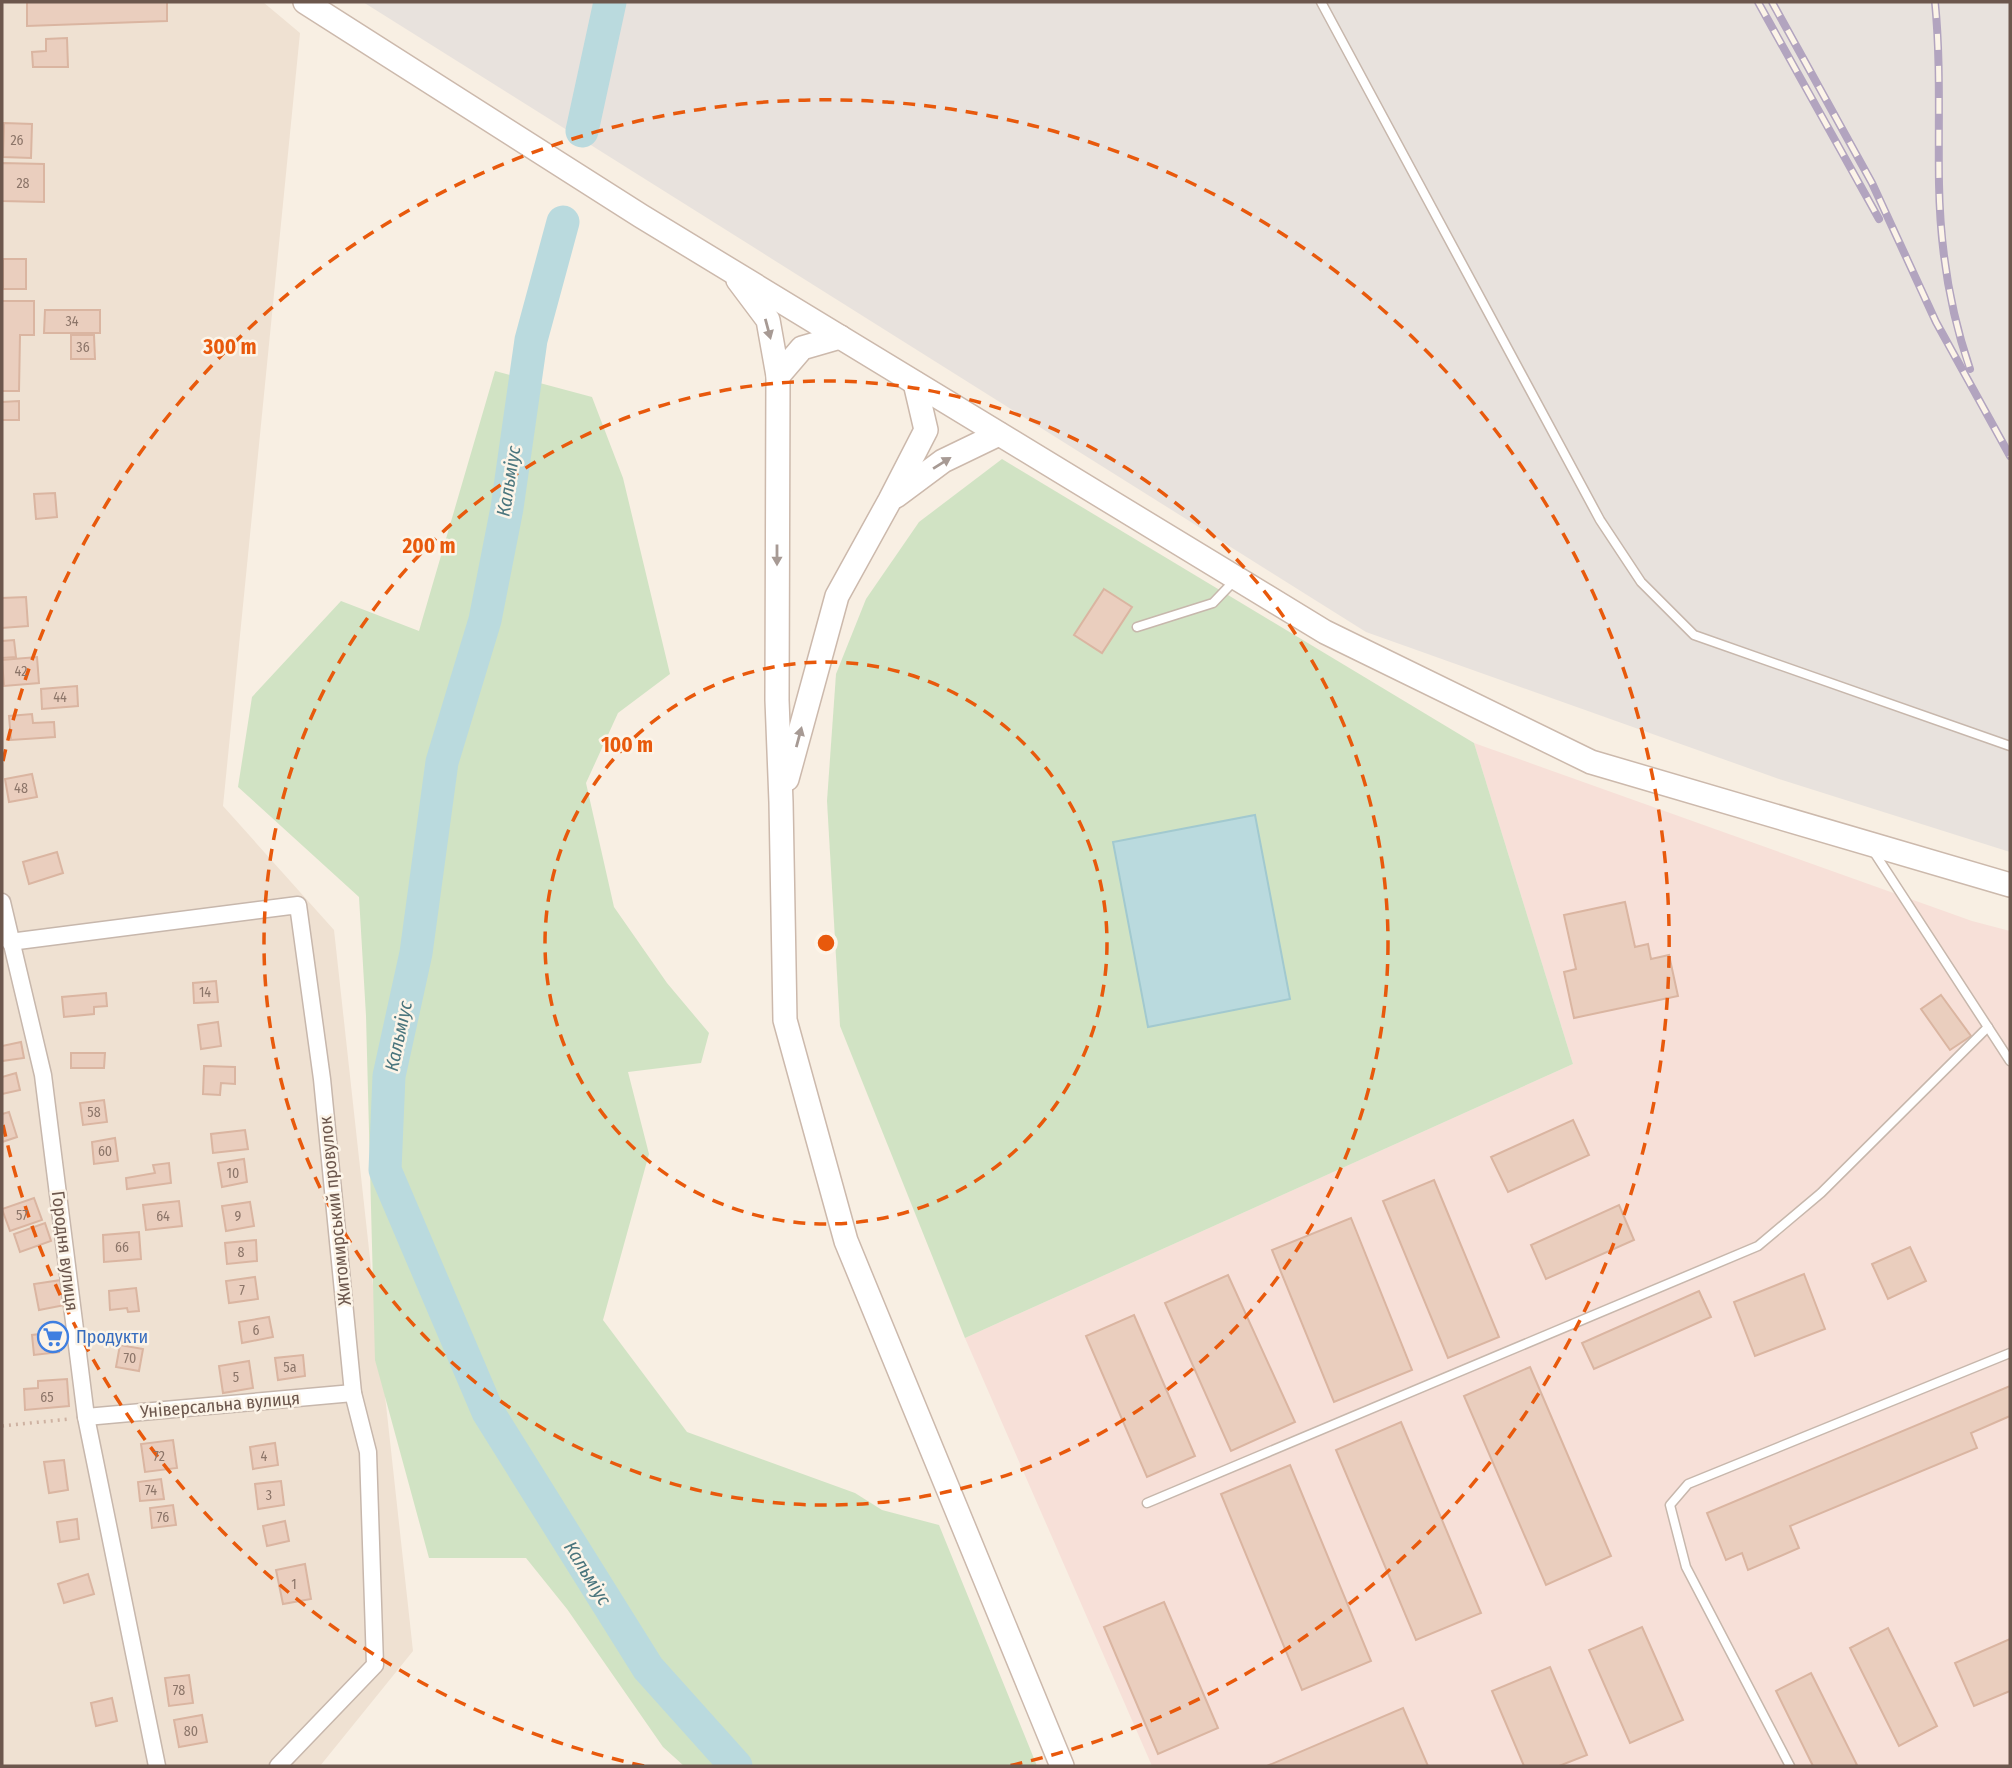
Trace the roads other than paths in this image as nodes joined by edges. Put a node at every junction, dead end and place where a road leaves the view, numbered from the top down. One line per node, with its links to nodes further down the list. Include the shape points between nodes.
1 (306, 2): 3 (street)
2 (1321, 2): 11 (lane, via 1600,520 1641,582 1693,635)
3 (732, 272): 4 (street); 5 (street, one-way to 5, via 768,320)
4 (840, 337): 5 (street, via 802,348); 6 (street)
5 (778, 376): 12 (street, one-way to 12)
6 (915, 383): 7 (street); 8 (street, via 926,430)
7 (999, 434): 8 (street, one-way to 7, via 943,461); 9 (street)
8 (890, 500): 12 (street, one-way to 8, via 837,596)
9 (1237, 578): 10 (lane, via 1213,603); 13 (street, via 1325,632 1591,762)
10 (1137, 628)
11 (2010, 746)
12 (781, 802): 25 (street, via 785,1020 846,1241)
13 (1867, 843): 14 (street); 17 (lane)
14 (2010, 885)
15 (2, 902): 16 (street, Городня вулиця)
16 (10, 942): 20 (street, Житомирський провулок, via 298,905 323,1079); 21 (street, Городня вулиця, via 43,1075)
17 (1988, 1027): 18 (lane); 22 (lane, via 1821,1193 1758,1246)
18 (2010, 1060)
19 (2010, 1353): 26 (lane, via 1688,1484 1670,1505 1686,1567)
20 (353, 1393): 21 (street, Універсальна вулиця); 24 (street, Житомирський провулок, via 368,1452 375,1665)
21 (86, 1418): 23 (street, Городня вулиця)
22 (1147, 1503)
23 (157, 1766)
24 (278, 1766)
25 (1062, 1766)
26 (1790, 1766)

